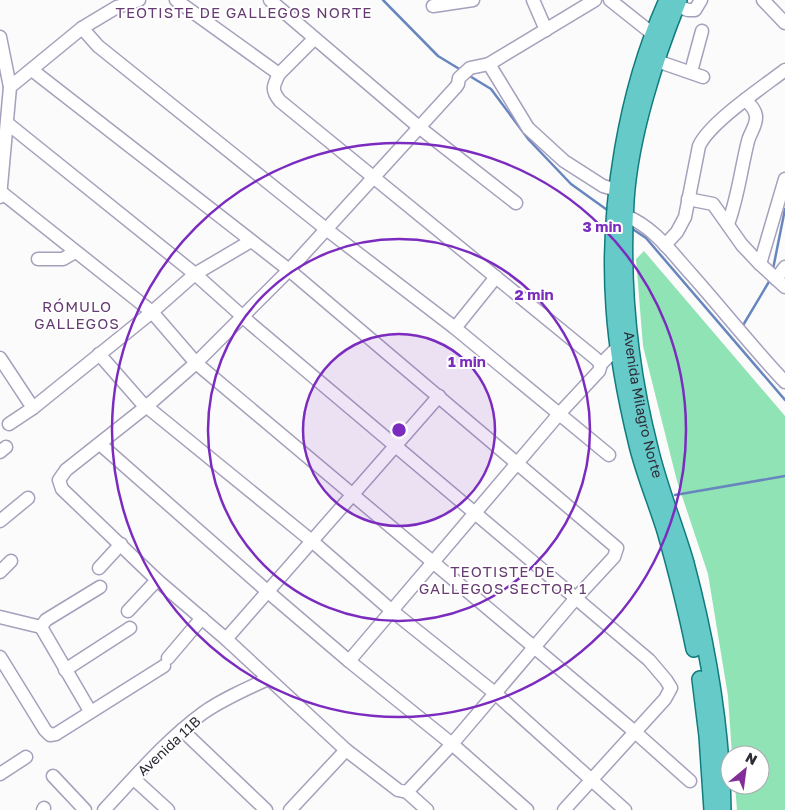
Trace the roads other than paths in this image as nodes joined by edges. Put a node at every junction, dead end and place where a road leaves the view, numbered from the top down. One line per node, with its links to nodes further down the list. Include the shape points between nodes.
1 (139, 0): 11 (street)
2 (176, 0): 25 (street)
3 (270, 0): 19 (street)
4 (473, 0): 12 (street)
5 (534, 0): 15 (street)
6 (595, 0): 15 (street)
7 (610, 0): 18 (street)
8 (701, 0): 10 (street, via 695,10)
9 (763, 0): 13 (street)
10 (674, 2): 18 (main road, Avenida Milagro Norte)
11 (113, 4): 14 (street)
12 (434, 6)
13 (785, 23)
14 (82, 28): 22 (street); 40 (street, via 98,46)
15 (546, 30): 21 (street)
16 (702, 31): 24 (street)
17 (0, 37): 27 (street)
18 (658, 38): 20 (main road, Avenida Milagro Norte); 33 (main road, Avenida Milagro Norte, via 633,101)
19 (314, 39): 25 (street); 30 (street)
20 (657, 61): 24 (street); 38 (main road, Avenida Milagro Norte, via 634,147)
21 (489, 64): 30 (street, via 470,68 459,78 456,87); 33 (street, via 528,128 564,162 603,186)
22 (32, 70): 27 (street); 41 (street)
23 (785, 70): 28 (street)
24 (689, 71): 26 (street)
25 (279, 74): 31 (street, via 273,86 280,101)
26 (703, 77)
27 (10, 87): 29 (street)
28 (746, 100): 36 (street, via 703,136); 39 (street, via 756,116 755,125 748,139 739,189)
29 (7, 123): 34 (street); 48 (street)
30 (420, 128): 31 (street); 37 (street)
31 (374, 178): 40 (street); 49 (street)
32 (785, 179): 45 (street)
33 (617, 190): 54 (main road, Avenida Milagro Norte, via 614,305)
34 (1, 192): 35 (street); 43 (street)
35 (0, 197)
36 (688, 200): 39 (street, via 713,204); 42 (street, via 682,225)
37 (516, 202)
38 (626, 216): 42 (street, via 654,232); 118 (main road, Avenida Milagro Norte, via 625,274 630,350 650,451 686,562 696,606 717,718)
39 (728, 224): 45 (street)
40 (326, 229): 47 (street); 53 (street)
41 (252, 241): 47 (street); 48 (street)
42 (665, 246): 59 (street)
43 (75, 252): 44 (street, via 63,259); 51 (street)
44 (38, 259)
45 (760, 264): 50 (street)
46 (785, 268): 50 (street)
47 (289, 270): 52 (street); 60 (street)
48 (195, 274): 51 (street); 52 (street)
49 (496, 277): 53 (street); 58 (street)
50 (781, 283)
51 (152, 312): 55 (street); 57 (street)
52 (242, 316): 57 (street); 66 (street)
53 (455, 328): 63 (street)
54 (618, 347): 58 (street); 117 (main road, Avenida Milagro Norte, via 637,447 665,532 694,648 708,736)
55 (99, 354): 61 (street); 62 (street)
56 (0, 358): 62 (street)
57 (196, 363): 61 (street); 69 (street)
58 (601, 364): 63 (street, via 600,371)
59 (785, 382)
60 (439, 396): 66 (street); 68 (street)
61 (147, 406): 65 (street); 73 (street)
62 (33, 408): 64 (street)
63 (558, 414): 67 (street); 68 (street)
64 (9, 424)
65 (100, 444): 74 (street, via 66,470 59,480 62,490); 81 (street)
66 (395, 446): 69 (street); 71 (street)
67 (609, 455)
68 (517, 463): 71 (street); 82 (street, via 617,548 614,557)
69 (354, 495): 73 (street); 76 (street)
70 (28, 498): 72 (street)
71 (475, 513): 76 (street); 82 (street)
72 (0, 521)
73 (313, 542): 81 (street); 83 (street)
74 (121, 544): 77 (street); 79 (street)
75 (11, 561): 78 (street)
76 (433, 562): 83 (street); 90 (street)
77 (99, 568)
78 (0, 572)
79 (157, 580): 84 (street); 86 (street)
80 (100, 587): 87 (street, via 46,620)
81 (267, 591): 89 (street); 92 (street)
82 (576, 598): 90 (street); 98 (street, via 649,660 671,688 666,699)
83 (391, 610): 92 (street); 95 (street)
84 (128, 611)
85 (0, 617): 87 (street)
86 (202, 618): 89 (street); 96 (street, via 166,662)
87 (41, 627): 93 (street)
88 (130, 628): 93 (street)
89 (226, 639): 94 (street)
90 (534, 648): 95 (street); 98 (street)
91 (0, 657): 96 (street, via 50,735)
92 (349, 661): 99 (street)
93 (65, 670): 96 (street)
94 (268, 679): 97 (street, Avenida 11B, via 227,699); 100 (street)
95 (496, 694): 99 (street); 105 (street)
96 (90, 711)
97 (182, 730): 104 (street, Avenida 11B); 111 (street)
98 (635, 732): 105 (street); 106 (street)
99 (452, 744): 107 (street); 114 (street)
100 (346, 750): 107 (street, via 398,790); 112 (street)
101 (26, 757): 102 (street)
102 (0, 774)
103 (53, 776): 108 (street)
104 (134, 778): 109 (street, Avenida 11B); 110 (street)
105 (591, 780): 115 (street); 116 (street)
106 (690, 780)
107 (407, 792): 113 (street)
108 (84, 810)
109 (104, 810)
110 (168, 810)
111 (266, 810)
112 (290, 810)
113 (427, 810)
114 (526, 810)
115 (564, 810)
116 (625, 810)
117 (712, 810)
118 (723, 810)

